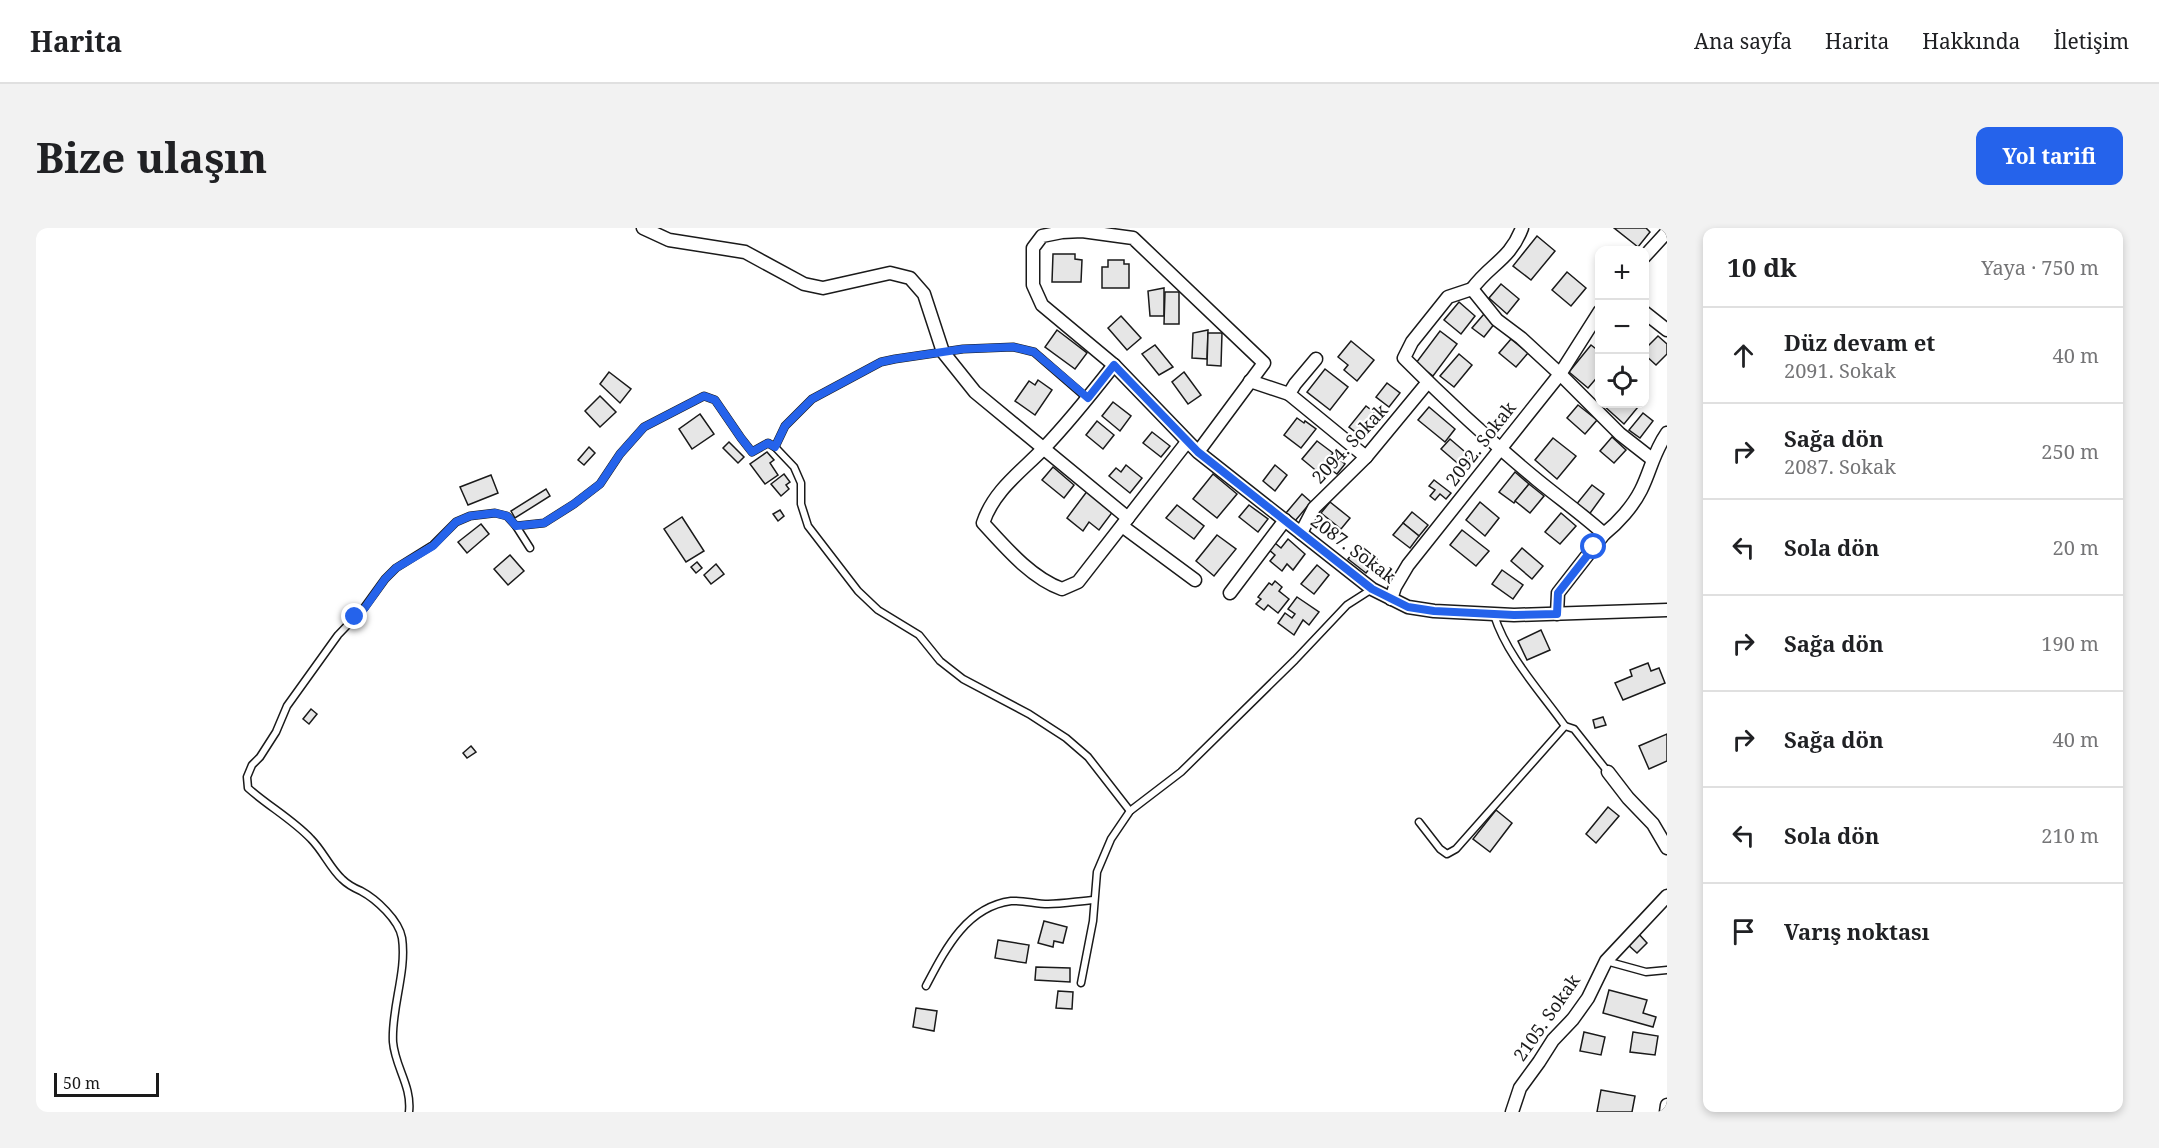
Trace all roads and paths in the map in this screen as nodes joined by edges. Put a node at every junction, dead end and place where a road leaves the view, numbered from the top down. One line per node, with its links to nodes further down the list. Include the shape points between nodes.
1 (643, 228): 9 (street, via 669,240 745,252 804,284 823,288 890,273 910,278 924,294)
2 (1522, 228): 5 (street, via 1516,244)
3 (1667, 233): 4 (street)
4 (1649, 252)
5 (1472, 289): 12 (street, via 1497,321); 14 (street, via 1448,297 1404,358)
6 (1649, 316): 8 (street)
7 (1595, 317): 12 (street, 2092. Sokak)
8 (1667, 330)
9 (943, 352): 16 (lane, via 1013,347 1034,352); 19 (lane, via 881,362 812,399 785,426); 20 (street, via 975,392)
10 (1316, 359): 15 (street)
11 (1114, 365): 13 (street, 2087. Sokak, via 1042,305 1033,275 1033,248 1041,236 1082,231 1133,238 1264,363); 16 (street); 18 (street, 2087. Sokak)
12 (1560, 374): 21 (street, 2092. Sokak); 24 (street, via 1620,434)
13 (1250, 381): 15 (street); 22 (street)
14 (1428, 382): 21 (street); 23 (street, 2094. Sokak)
15 (1289, 394): 23 (street)
16 (1088, 398): 20 (street)
17 (1667, 433): 24 (street)
18 (1187, 442): 22 (street, 2087. Sokak); 26 (street)
19 (775, 447): 27 (lane, via 768,443 752,452 715,400 704,396 644,427 600,484 582,498 544,523); 40 (lane, via 794,467 801,483 801,504 808,526 858,591 878,610 919,635 940,661 963,679 1029,714 1079,748)
20 (1044, 448): 26 (street); 26 (street, via 988,506 983,523 1046,583 1062,589 1078,582)
21 (1500, 448): 29 (street); 34 (street, 2092. Sokak, via 1408,565)
22 (1198, 452): 25 (street, 2087. Sokak)
23 (1366, 457): 28 (street, 2094. Sokak, via 1314,508)
24 (1652, 459): 29 (street, via 1641,490)
25 (1285, 520): 28 (street, 2087. Sokak); 33 (street)
26 (1125, 522): 31 (street)
27 (516, 526): 30 (lane); 50 (lane, via 507,516 495,513 470,516 456,522 433,546 396,568 338,636 287,706 276,732 247,777 248,788 310,837 341,879 385,911 402,936 393,1039 394,1055 408,1087)
28 (1301, 533): 32 (street, 2087. Sokak)
29 (1604, 534): 37 (street, via 1558,593)
30 (530, 548)
31 (1195, 580)
32 (1372, 589): 34 (street, 2087. Sokak); 40 (lane, via 1347,605 1181,772)
33 (1230, 593)
34 (1391, 599): 36 (street, 2087. Sokak, via 1427,610)
35 (1667, 610): 37 (street, 2087. Sokak)
36 (1494, 614): 37 (street, 2087. Sokak); 38 (lane, via 1510,650)
37 (1557, 614)
38 (1565, 726): 39 (lane, via 1574,729); 41 (lane, via 1456,849 1447,854 1440,849)
39 (1608, 772): 42 (street, via 1653,824)
40 (1130, 811): 44 (lane, via 1111,838 1097,872)
41 (1419, 822)
42 (1667, 848)
43 (1667, 896): 45 (street, 2105. Sokak)
44 (1094, 900): 47 (lane); 48 (lane, via 1048,904 1014,901 984,910 957,934)
45 (1606, 961): 46 (lane, via 1646,972); 51 (street, 2105. Sokak, via 1588,998 1520,1088)
46 (1667, 970)
47 (1082, 983)
48 (926, 986)
49 (1667, 1105): 52 (street)
50 (409, 1112)
51 (1512, 1112)
52 (1666, 1112)

